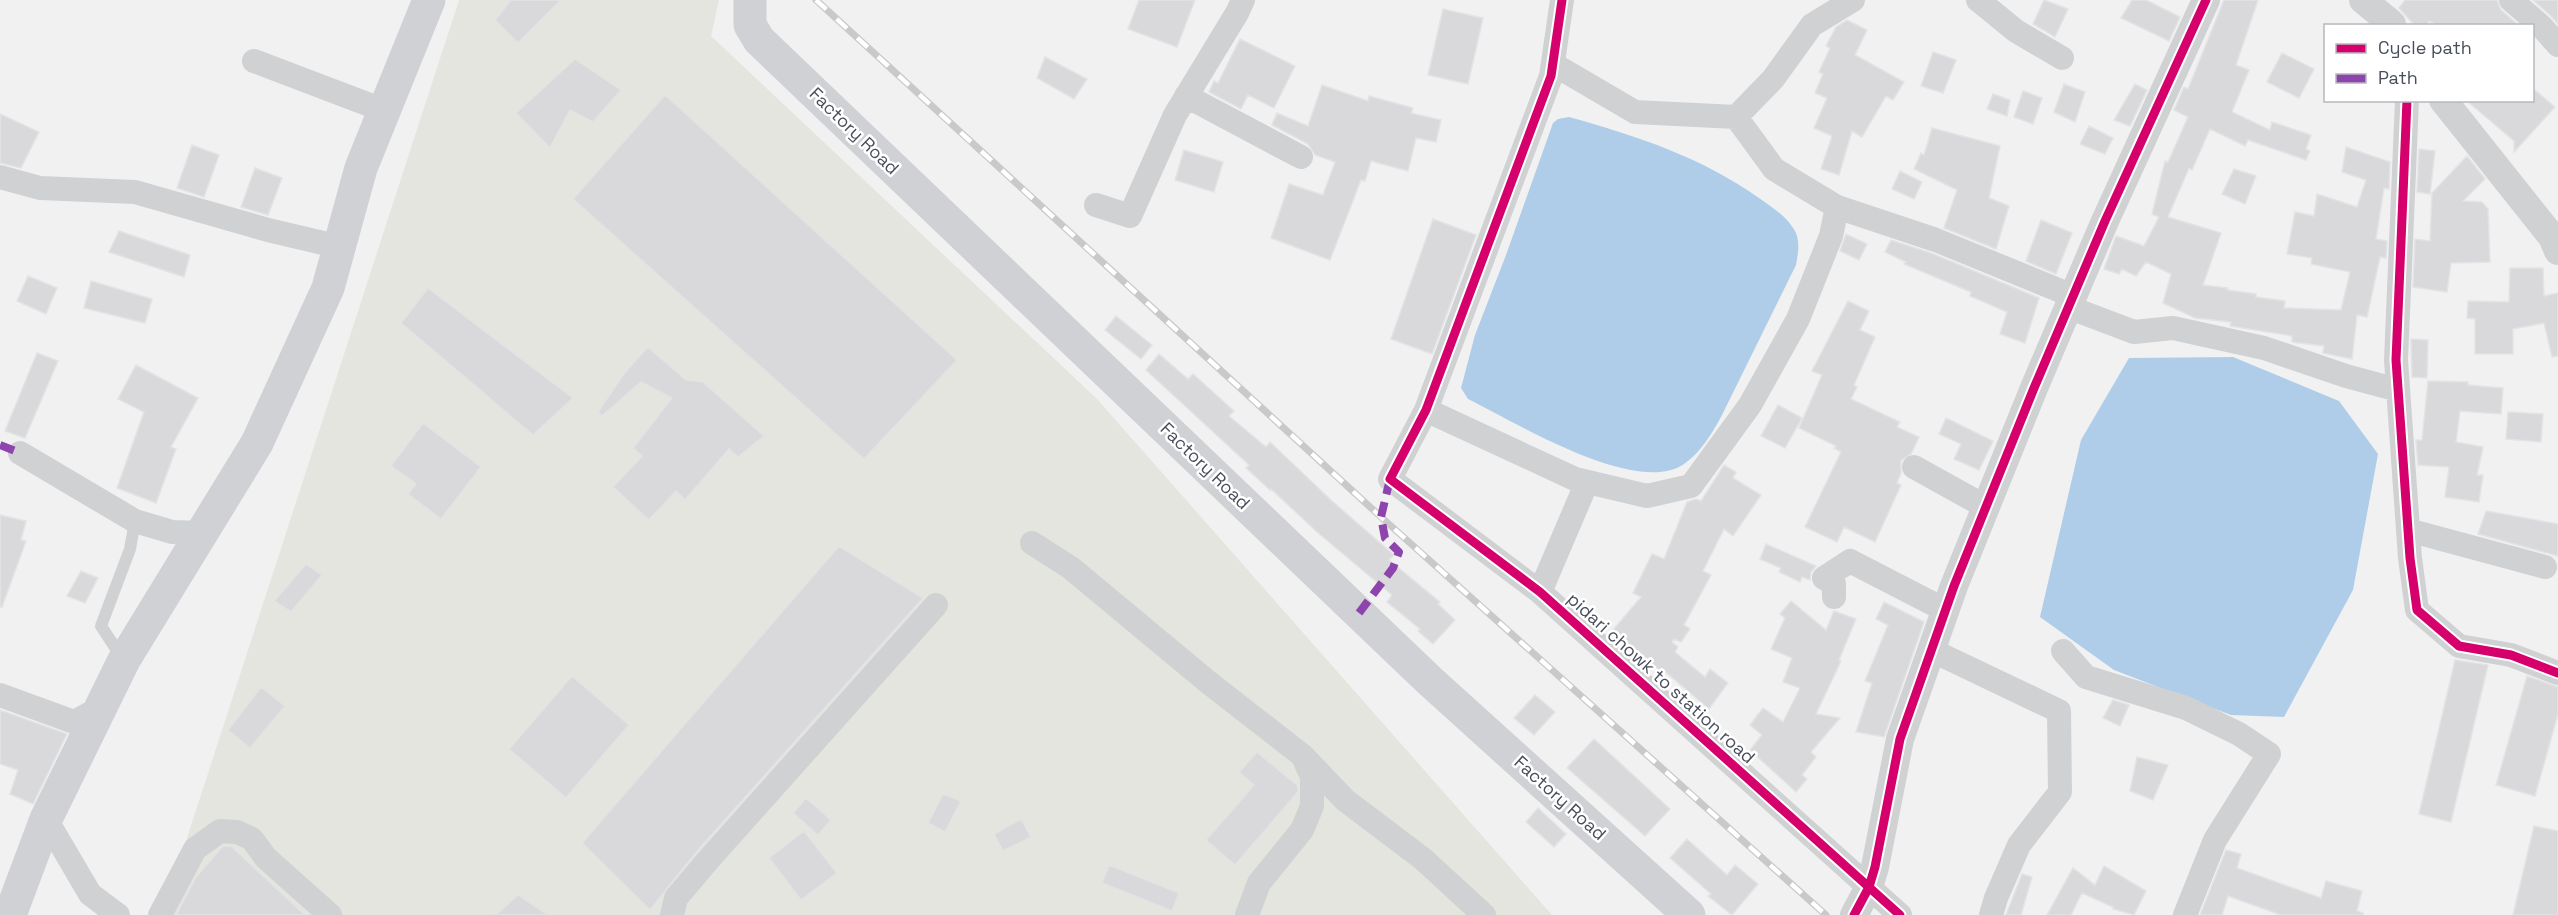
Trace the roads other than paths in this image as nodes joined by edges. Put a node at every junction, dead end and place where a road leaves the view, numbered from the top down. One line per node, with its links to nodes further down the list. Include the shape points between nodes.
1 (429, 0): 18 (main road)
2 (750, 0): 58 (main road, Factory Road, via 750,25 759,40 1430,681)
3 (1242, 0): 15 (street)
4 (1853, 0): 19 (street, via 1812,25 1773,80)
5 (1978, 0): 12 (street, via 2016,31)
6 (2206, 0): 26 (street)
7 (2362, 0): 10 (street)
8 (2511, 0): 11 (street)
9 (1555, 3): 14 (street)
10 (2389, 16)
11 (2558, 45)
12 (2062, 58)
13 (254, 61): 18 (street)
14 (1553, 64): 19 (street, via 1635,112); 28 (street)
15 (1186, 96): 20 (street); 22 (street, via 1130,216)
16 (2408, 102): 27 (street, via 2396,360)
17 (2445, 102): 25 (street, via 2552,237)
18 (383, 110): 24 (main road, via 361,168)
19 (1736, 117): 23 (street, via 1774,169)
20 (1301, 157)
21 (0, 177): 24 (street, via 40,188 135,192)
22 (1096, 205)
23 (1837, 207): 26 (street, via 1936,240); 31 (street, via 1831,236 1798,319 1750,405 1691,486 1647,496)
24 (340, 247): 35 (main road, via 328,288 257,443)
25 (2558, 250)
26 (2070, 302): 27 (street, via 2134,332 2173,328 2264,348); 32 (street)
27 (2398, 390): 34 (street)
28 (1426, 410): 31 (street); 38 (street, pidari chowk to station road, via 1390,479)
29 (20, 453): 33 (street)
30 (1914, 467): 32 (street)
31 (1587, 482): 38 (street)
32 (1986, 507): 41 (street)
33 (135, 521): 35 (street, via 172,532); 44 (lane, via 130,549 100,626)
34 (2408, 530): 37 (street); 45 (street, via 2416,610 2459,646 2511,656)
35 (202, 533): 44 (main road)
36 (1032, 543): 48 (street, via 1071,568)
37 (2545, 567)
38 (1540, 592): 50 (street, pidari chowk to station road)
39 (1834, 597): 41 (street, via 1834,584 1824,578 1850,561)
40 (936, 605): 55 (street, via 709,859 676,898)
41 (1946, 610): 42 (street)
42 (1931, 650): 50 (street, via 1900,739); 61 (street, via 2059,711 2060,792 2019,845)
43 (2063, 651): 62 (street, via 2086,677 2186,708 2269,754 2215,840)
44 (124, 660): 47 (main road)
45 (2558, 673)
46 (0, 695): 47 (street, via 74,722)
47 (100, 708): 49 (main road)
48 (1303, 756): 56 (street, via 1312,777 1312,806 1302,830 1259,883); 57 (street, via 1345,800 1423,859)
49 (46, 819): 51 (main road); 52 (street, via 90,894)
50 (1869, 887): 59 (street); 60 (street, pidari chowk to station road)
51 (10, 915)
52 (118, 915)
53 (160, 915): 54 (street, via 195,849 220,831 237,832 252,839 266,858)
54 (330, 915)
55 (672, 915)
56 (1246, 915)
57 (1484, 915)
58 (1689, 915)
59 (1854, 915)
60 (1900, 915)
61 (1991, 915)
62 (2185, 915)

